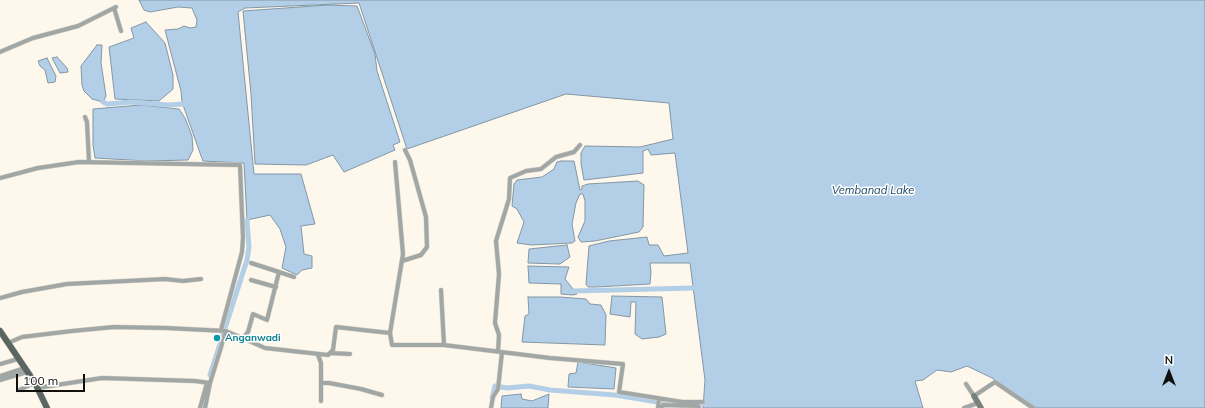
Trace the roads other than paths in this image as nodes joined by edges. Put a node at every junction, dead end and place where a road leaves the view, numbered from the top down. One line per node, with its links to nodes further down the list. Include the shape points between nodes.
1 (121, 30): 2 (street, via 115,7 78,26 33,38)
2 (0, 52)
3 (85, 117): 6 (street)
4 (580, 145): 25 (street, via 574,152 556,157 541,169 526,170 510,178 509,199 496,242 498,274 495,323)
5 (405, 150): 9 (street, via 412,165 426,217 427,247 421,255)
6 (89, 162): 8 (street, via 38,168); 18 (street, via 240,165 242,252)
7 (395, 162): 9 (street)
8 (0, 178)
9 (402, 261): 21 (street)
10 (251, 263): 11 (street)
11 (279, 272): 12 (street); 15 (street)
12 (294, 277)
13 (201, 279): 17 (street, via 67,284)
14 (251, 280): 15 (street)
15 (276, 287): 22 (street, via 267,320 253,314)
16 (441, 290): 24 (street)
17 (0, 298)
18 (221, 330): 20 (street); 23 (street, via 114,327 22,337)
19 (0, 331): 23 (main road)
20 (226, 331): 22 (street); 34 (street)
21 (390, 333): 24 (street, via 392,345); 26 (street, via 336,327 333,350)
22 (244, 338): 28 (street, via 265,348)
23 (8, 343): 29 (main road)
24 (444, 345): 25 (street)
25 (500, 352): 41 (street, via 623,364 619,392); 48 (street, via 498,386)
26 (330, 353): 27 (street); 28 (street)
27 (350, 354)
28 (318, 355): 35 (street, via 321,363)
29 (18, 359): 30 (street); 31 (main road)
30 (0, 364)
31 (26, 370): 32 (street); 33 (street); 37 (main road)
32 (0, 376)
33 (0, 380)
34 (208, 383): 37 (street, via 102,378); 46 (street); 47 (street)
35 (321, 384): 39 (street, via 329,383); 42 (street)
36 (966, 384): 40 (street)
37 (36, 386): 38 (street); 45 (main road)
38 (19, 390)
39 (382, 395)
40 (974, 396): 44 (main road); 52 (street, via 995,382)
41 (659, 398): 43 (street); 49 (street)
42 (320, 401)
43 (703, 402)
44 (979, 406): 51 (street)
45 (47, 408)
46 (200, 408)
47 (205, 408)
48 (491, 408)
49 (659, 408): 50 (street, via 663,405)
50 (699, 408)
51 (964, 408)
52 (1033, 408)

